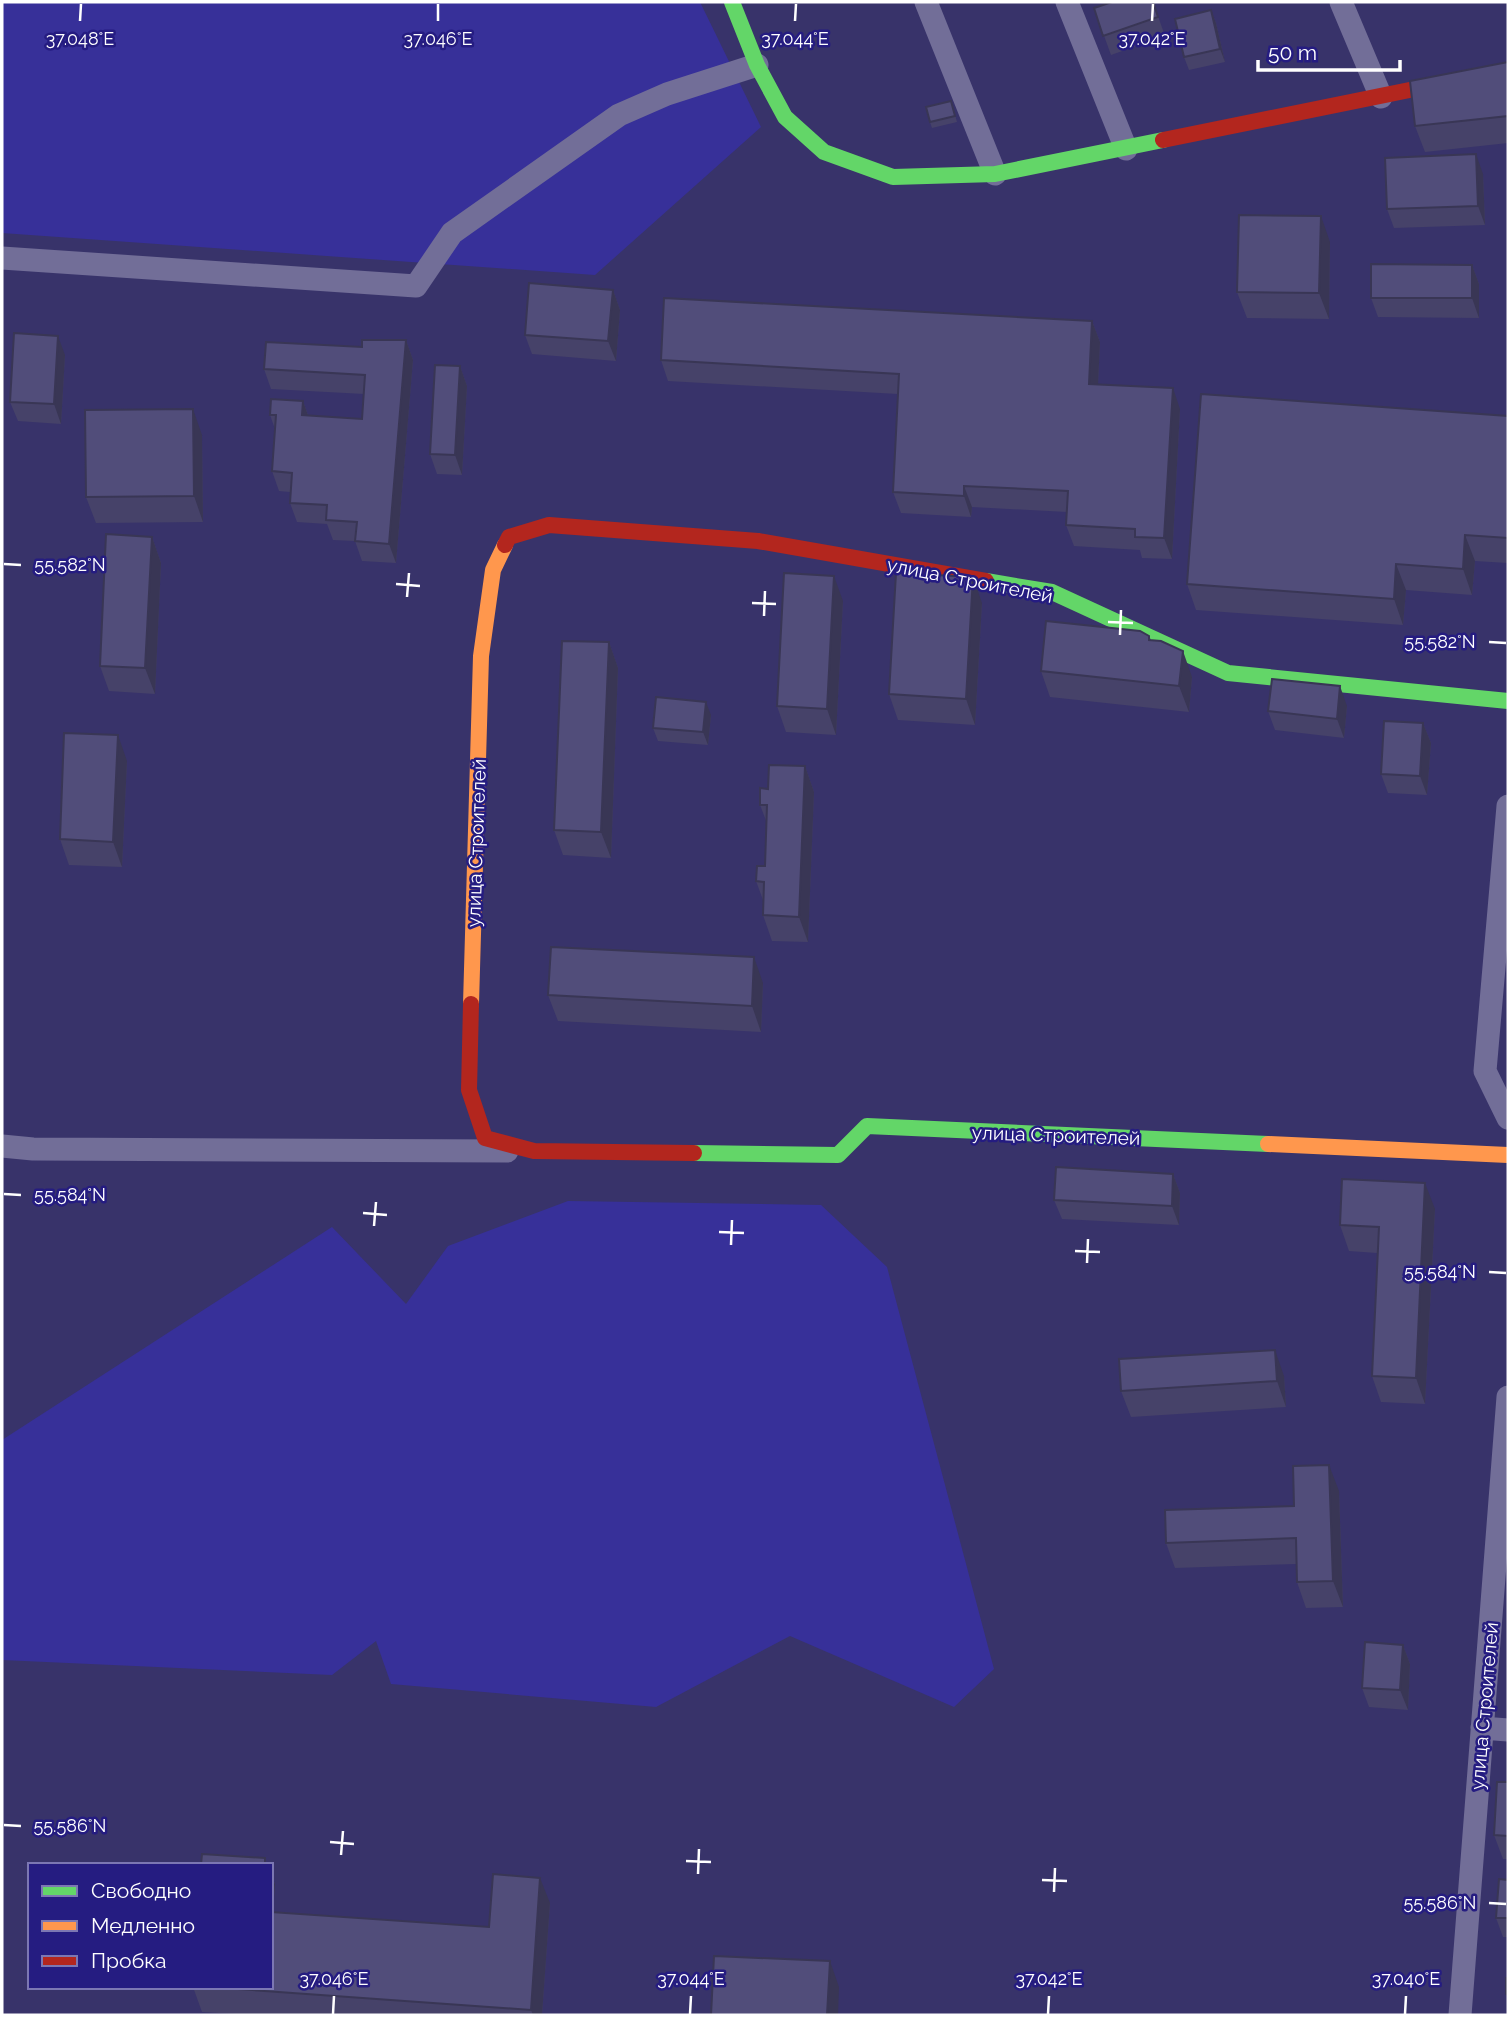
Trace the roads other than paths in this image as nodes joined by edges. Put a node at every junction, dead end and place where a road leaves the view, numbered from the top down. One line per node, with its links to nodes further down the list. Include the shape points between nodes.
1 (732, 2): 5 (street)
2 (926, 2): 9 (street)
3 (1067, 2): 8 (street)
4 (1341, 2): 7 (street)
5 (757, 65): 9 (street, via 785,117 824,152 892,177); 10 (street, via 619,115 452,233 416,286)
6 (1508, 70): 7 (street)
7 (1381, 97): 8 (street)
8 (1126, 149): 9 (street)
9 (995, 174)
10 (2, 258)
11 (1508, 701): 15 (street, улица Строителей, via 1228,673 1052,592 758,541 548,525 509,537 493,570 481,656 469,1090 485,1138)
12 (1508, 806): 13 (street, via 1485,1071)
13 (1508, 1118)
14 (2, 1146): 15 (street)
15 (534, 1151): 16 (street, улица Строителей, via 838,1155 867,1126)
16 (1508, 1155)
17 (1508, 1398): 18 (street, улица Строителей)
18 (1482, 1728): 19 (street); 20 (street, улица Строителей)
19 (1508, 1730)
20 (1460, 2015)

